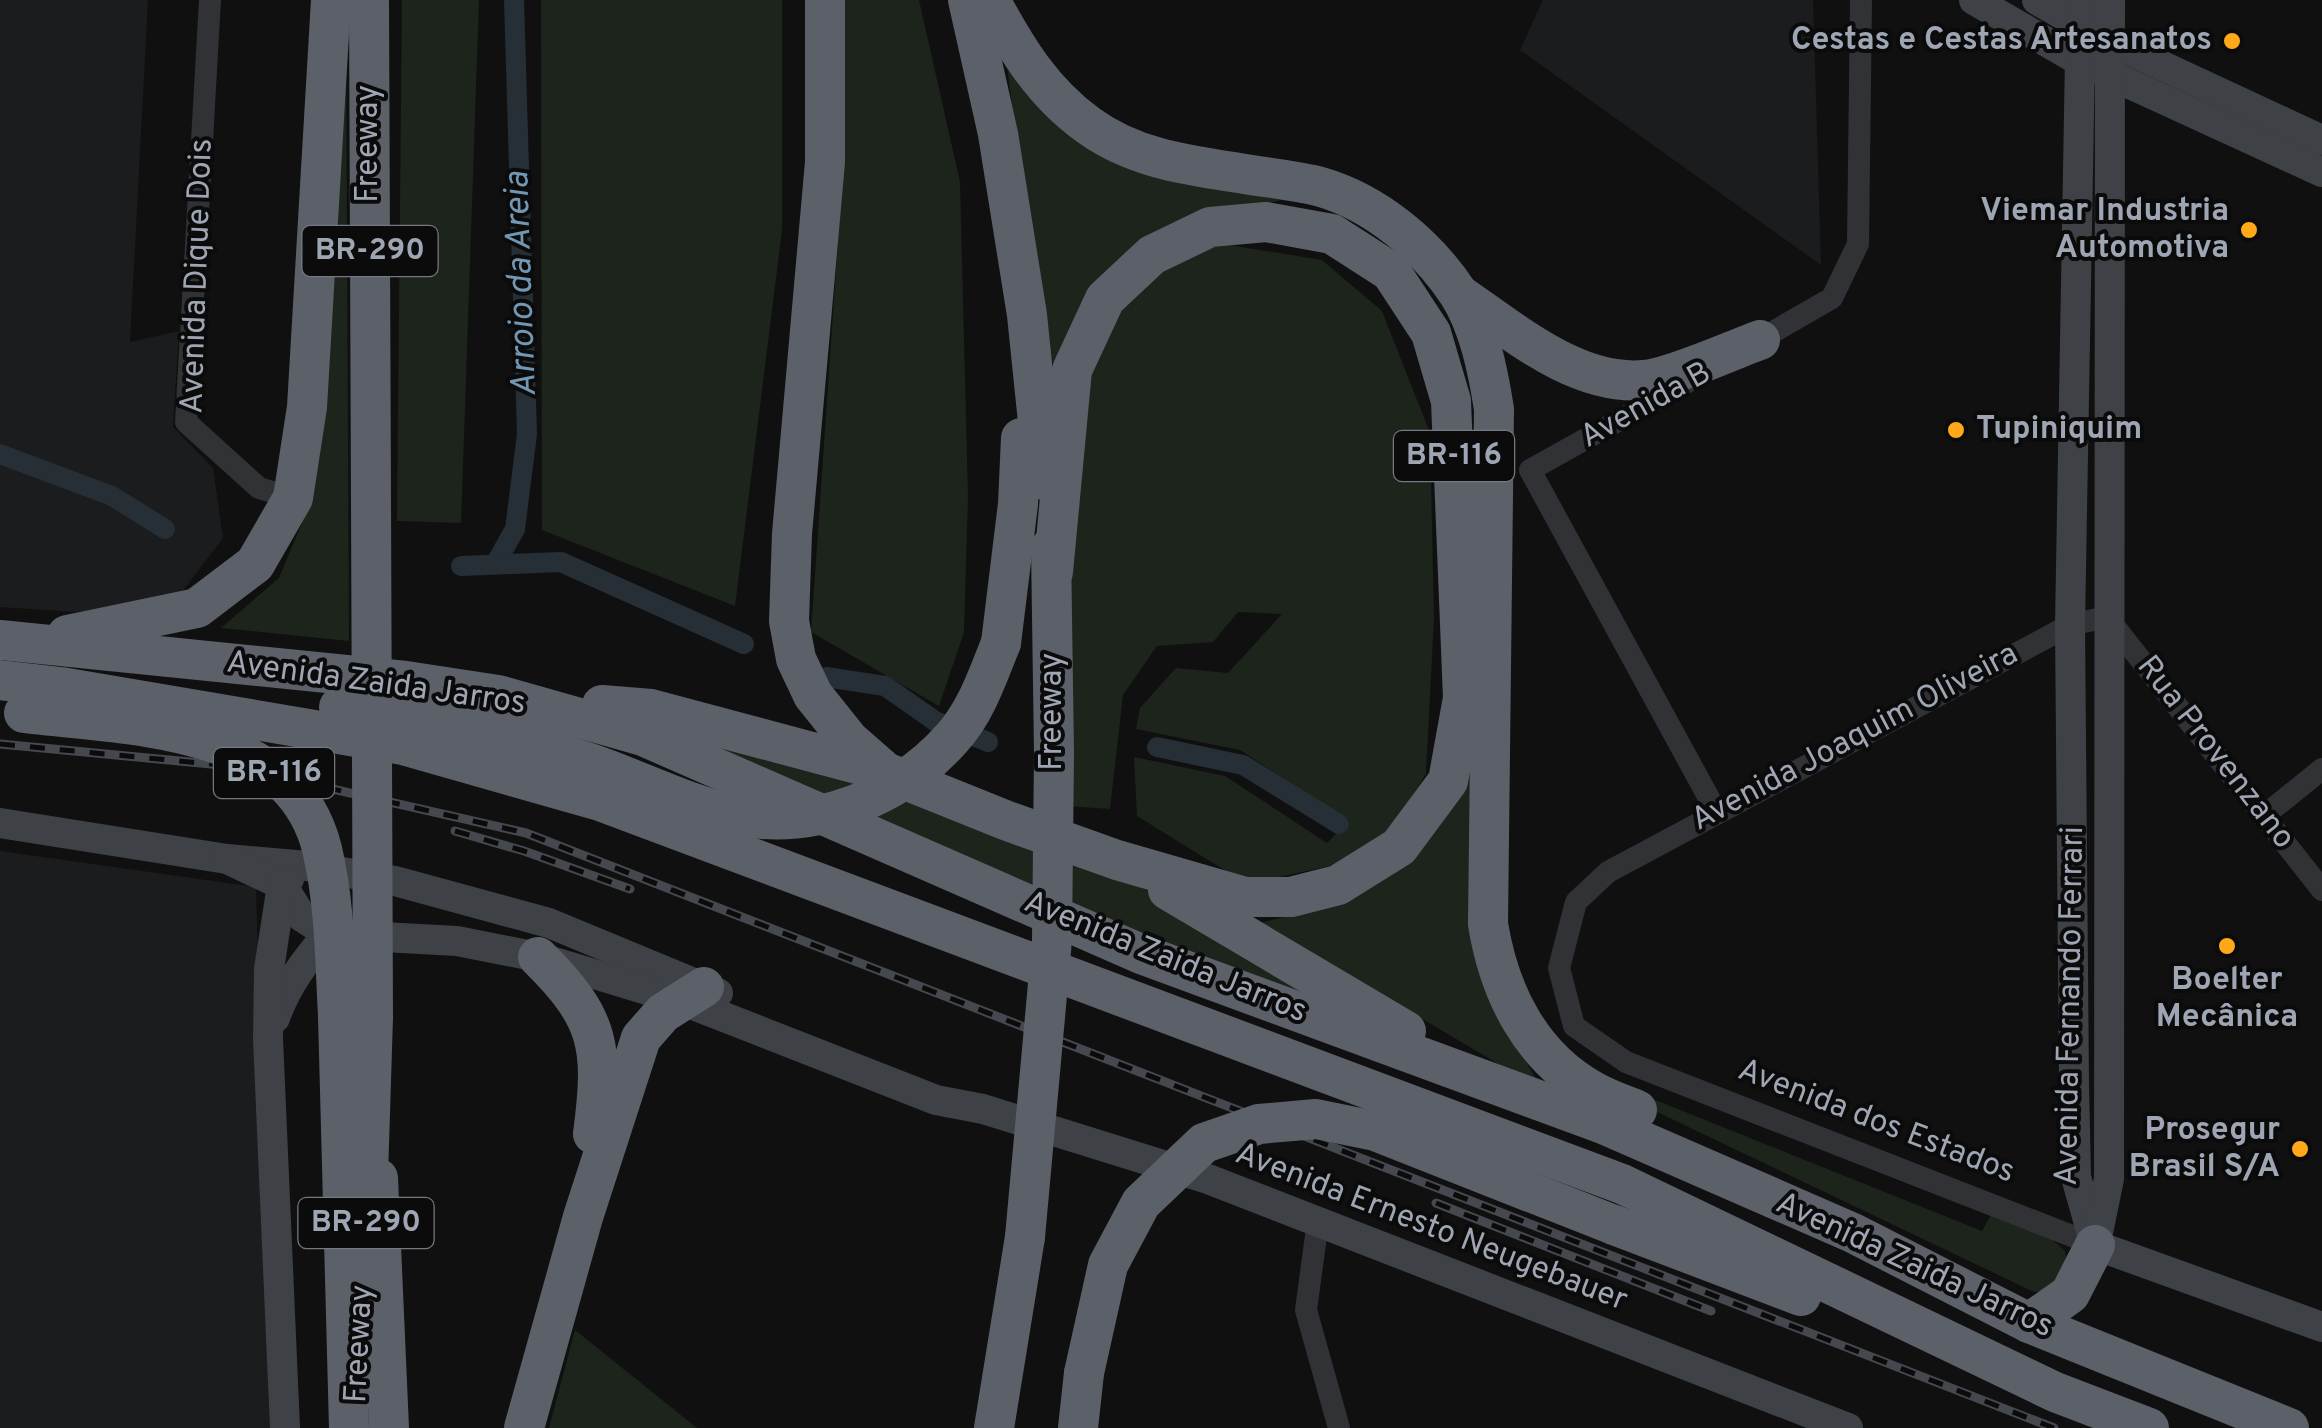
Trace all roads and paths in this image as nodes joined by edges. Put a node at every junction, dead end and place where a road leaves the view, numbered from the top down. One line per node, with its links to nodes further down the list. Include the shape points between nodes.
1 (210, 0): 22 (street, Avenida Dique Dois, via 186,422 259,488)
2 (331, 0): 22 (highway, via 308,407)
3 (369, 0): 47 (highway, Freeway / BR-290, bridge, via 371,502)
4 (825, 0): 32 (highway, via 824,180 789,621 796,659 813,695)
5 (968, 0): 18 (highway, Freeway)
6 (990, 0): 17 (highway, via 1022,59 1088,125 1165,161 1320,187 1348,198 1416,244)
7 (1861, 0): 19 (street, Avenida B, via 1858,244 1832,298)
8 (1974, 0): 13 (street)
9 (2037, 0): 11 (street)
10 (2110, 0): 12 (street, Avenida Fernando Ferrari)
11 (2080, 13): 12 (street); 13 (street, Avenida Fernando Ferrari)
12 (2109, 40): 14 (street, Avenida Fernando Ferrari); 15 (street)
13 (2078, 60): 14 (street); 20 (street, Avenida Fernando Ferrari)
14 (2108, 73): 16 (street); 21 (street, Avenida Fernando Ferrari)
15 (2322, 140)
16 (2322, 172)
17 (1460, 295): 19 (highway, via 1566,363 1617,380 1648,380); 53 (highway, via 1494,409 1488,924 1495,967 1512,1008 1546,1054 1590,1090 1760,1172)
18 (1027, 315): 23 (highway, Freeway); 30 (highway, bridge, via 1018,504 1001,643 954,736 922,767 837,812 785,820 740,816 579,759)
19 (1760, 340): 33 (street, Avenida B, via 1530,470)
20 (2071, 440): 21 (street); 25 (street, Avenida Fernando Ferrari)
21 (2108, 441): 24 (street, Avenida Fernando Ferrari)
22 (292, 498): 26 (highway, via 255,564 196,608)
23 (1053, 572): 37 (highway, BR-116, via 1072,370 1105,298 1152,255 1210,226 1266,222 1332,234 1391,272 1431,334 1452,401 1463,698 1448,781 1398,848 1318,892 1246,897); 63 (highway, Freeway / BR-116, bridge, via 1052,940 1025,1238)
24 (2107, 617): 25 (street, Avenida Joaquim Oliveira); 34 (street, Rua Provenzano); 54 (street, Avenida Fernando Ferrari, via 2109,1179)
25 (2070, 624): 33 (street, Avenida Joaquim Oliveira); 54 (street, Avenida Fernando Ferrari, via 2076,1177)
26 (14, 642): 30 (highway, Avenida Zaida Jarros / BR-116, via 313,670)
27 (0, 680): 28 (highway, Avenida Zaida Jarros)
28 (61, 686): 30 (highway, via 405,713); 57 (highway, Avenida Zaida Jarros, via 403,745 600,801 1622,1184)
29 (0, 710): 47 (highway, BR-116, bridge, via 173,732 266,766 290,788 322,849 334,934)
30 (492, 713): 32 (highway, BR-116, via 650,709); 50 (highway, Avenida Zaida Jarros, via 644,736 1140,954)
31 (2322, 770): 34 (street)
32 (884, 771): 37 (highway, BR-116)
33 (1716, 811): 39 (street, Avenida Joaquim Oliveira)
34 (2265, 815): 42 (street, Rua Provenzano)
35 (0, 822): 36 (street, Avenida Ernesto Neugebauer)
36 (227, 858): 38 (street, Avenida Ernesto Neugebauer); 41 (street, Avenida Ernesto Neugebauer)
37 (1117, 860): 50 (highway)
38 (308, 866): 40 (street, Avenida Ernesto Neugebauer); 41 (street)
39 (1608, 872): 54 (street, Avenida dos Estados, via 1576,902 1559,968 1574,1026 1626,1062)
40 (395, 880): 44 (street, via 414,893 417,906 409,929); 46 (street, Avenida Ernesto Neugebauer, via 549,923)
41 (282, 885): 43 (street, Avenida Ernesto Neugebauer, via 302,917); 48 (street, via 269,969)
42 (2322, 890)
43 (328, 934): 44 (street, Avenida Ernesto Neugebauer); 48 (street, via 296,971)
44 (396, 938): 45 (street, Avenida Ernesto Neugebauer, via 458,941)
45 (538, 957): 46 (street, Avenida Ernesto Neugebauer); 51 (highway, via 578,999 597,1049)
46 (693, 994): 51 (highway, via 640,1038); 52 (street, Avenida Ernesto Neugebauer, via 943,1080 983,1109 1142,1156)
47 (356, 1017): 49 (highway, Freeway / BR-290); 60 (highway, BR-116)
48 (268, 1039): 59 (street)
49 (374, 1079): 60 (highway, Freeway / BR-290); 61 (highway)
50 (1490, 1081): 53 (highway, Avenida Zaida Jarros)
51 (582, 1217): 62 (highway)
52 (1318, 1221): 64 (street, via 1306,1310); 65 (street, Avenida Ernesto Neugebauer)
53 (1853, 1233): 55 (highway, Avenida Zaida Jarros)
54 (2096, 1245): 55 (highway, via 2070,1294); 56 (street, Avenida dos Estados)
55 (2030, 1323): 67 (highway, Avenida Zaida Jarros)
56 (2322, 1327)
57 (2055, 1392): 58 (highway, bridge, via 1375,1131 1316,1120 1259,1124 1204,1143 1140,1203 1108,1265); 66 (highway, Avenida Zaida Jarros)
58 (1082, 1407)
59 (285, 1428)
60 (353, 1428)
61 (389, 1428)
62 (524, 1428)
63 (991, 1428)
64 (1339, 1428)
65 (1848, 1428)
66 (2149, 1428)
67 (2289, 1428)

